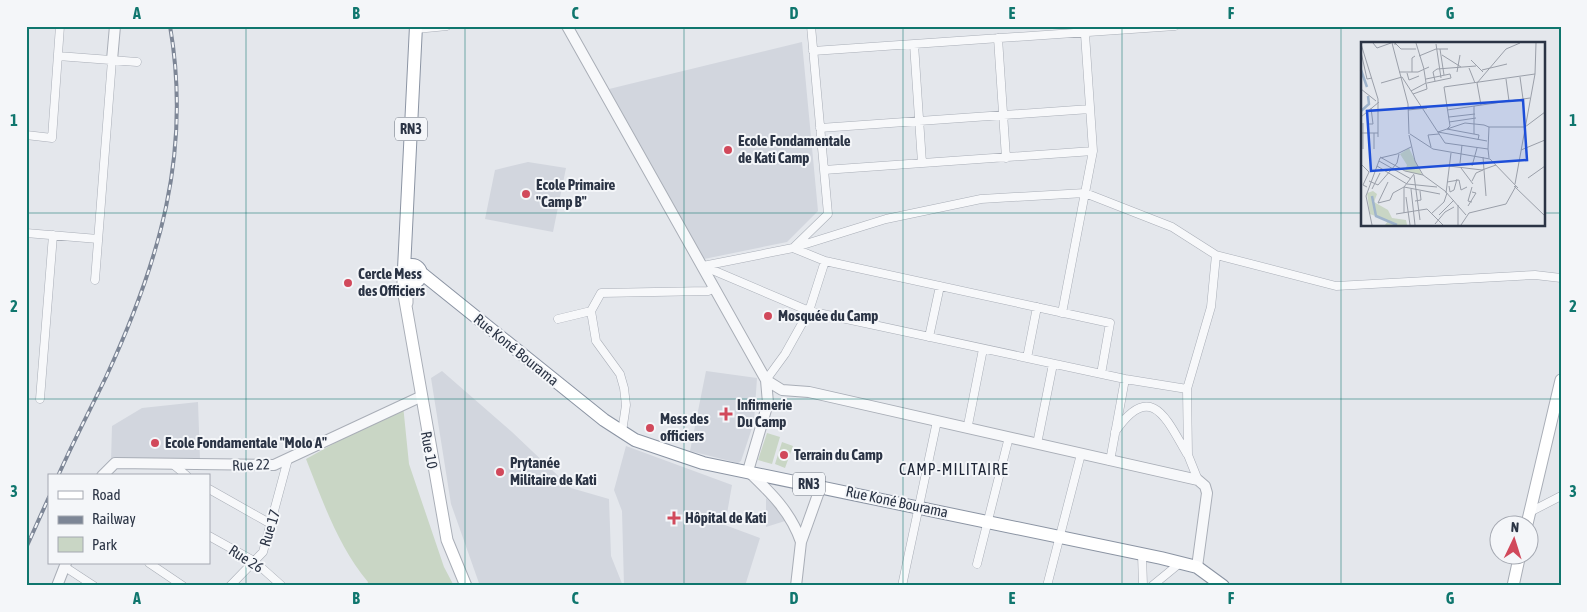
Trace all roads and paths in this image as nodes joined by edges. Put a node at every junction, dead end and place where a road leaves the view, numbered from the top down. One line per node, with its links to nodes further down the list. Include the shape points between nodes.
1 (60, 26): 13 (street)
2 (115, 26): 14 (street)
3 (448, 26): 8 (street)
4 (566, 26): 32 (street)
5 (811, 26): 12 (street)
6 (1175, 26): 7 (street)
7 (1151, 27): 9 (street)
8 (416, 28): 33 (highway, RN3, via 406,232)
9 (1085, 34): 10 (street); 16 (street)
10 (998, 38): 11 (street); 17 (street)
11 (914, 44): 12 (street); 18 (street)
12 (813, 50): 19 (street)
13 (58, 56): 14 (street); 20 (street, via 52,138)
14 (112, 60): 15 (street); 28 (street)
15 (137, 62)
16 (1090, 109): 17 (street); 21 (street)
17 (1003, 115): 18 (street); 22 (street)
18 (919, 121): 19 (street); 23 (street)
19 (820, 128): 24 (street)
20 (26, 136)
21 (1093, 151): 22 (street); 25 (street)
22 (1006, 158): 23 (street)
23 (922, 163): 24 (street)
24 (824, 170): 29 (street, via 828,214)
25 (1085, 193): 29 (street, via 981,199 886,219); 30 (street, via 1172,227); 41 (street)
26 (26, 233): 27 (street)
27 (52, 235): 28 (street); 54 (street)
28 (98, 239): 35 (street)
29 (793, 248): 31 (street); 32 (street)
30 (1216, 255): 34 (street, via 1336,286 1535,275); 51 (street, via 1210,307)
31 (824, 261): 36 (street); 40 (street)
32 (704, 266): 37 (street); 40 (street)
33 (411, 274): 53 (main road, Rue 10, via 406,310); 58 (highway, Rue Koné Bourama / RN3, via 439,288)
34 (1561, 278)
35 (95, 280)
36 (940, 286): 38 (street); 43 (street)
37 (716, 288): 39 (street, via 708,291 601,293); 49 (street)
38 (1037, 308): 41 (street); 45 (street)
39 (591, 311): 42 (street); 58 (street, via 596,341 620,374 624,388 626,405)
40 (809, 311): 43 (street); 49 (street)
41 (1062, 313): 47 (street, via 1110,323)
42 (558, 319)
43 (929, 337): 44 (street)
44 (984, 349): 45 (street); 57 (street)
45 (1028, 358): 46 (street)
46 (1053, 364): 47 (street); 61 (street)
47 (1101, 374): 48 (street)
48 (1125, 379): 51 (street); 59 (street)
49 (766, 380): 52 (street, via 775,388); 55 (street)
50 (1561, 380): 75 (main road)
51 (1187, 389): 63 (street)
52 (792, 391): 55 (street); 56 (street)
53 (420, 397): 64 (street, Rue 22); 94 (main road, Rue 10, via 447,540)
54 (40, 399)
55 (768, 403): 67 (street)
56 (937, 421): 60 (street); 74 (street)
57 (968, 425)
58 (622, 432): 67 (highway, Rue Koné Bourama / RN3, via 674,455)
59 (1115, 432): 63 (street, via 1125,417 1141,407 1151,407 1162,412 1170,422); 65 (street)
60 (1009, 437): 61 (street); 76 (street)
61 (1037, 444): 62 (street)
62 (1082, 454): 65 (street); 79 (street)
63 (1188, 455): 70 (street)
64 (288, 459): 66 (street, Rue 22, via 274,465); 77 (street, Rue 17)
65 (1110, 461): 70 (street)
66 (175, 466): 68 (street, Rue 22, via 115,463); 69 (street)
67 (748, 471): 71 (highway, Rue Koné Bourama / RN3); 78 (street)
68 (104, 474)
69 (184, 474)
70 (1198, 480): 88 (street, via 1207,493)
71 (821, 486): 74 (highway, Rue Koné Bourama / RN3); 78 (street)
72 (210, 490): 77 (street)
73 (1561, 496): 75 (street)
74 (918, 507): 76 (highway, Rue Koné Bourama / RN3); 96 (street)
75 (1530, 512)
76 (988, 521): 79 (highway, Rue Koné Bourama / RN3); 85 (street)
77 (271, 524): 82 (street, Rue 17, via 263,552)
78 (802, 526): 95 (street)
79 (1061, 536): 81 (highway, Rue Koné Bourama / RN3); 97 (street)
80 (210, 537): 82 (street, Rue 26)
81 (1142, 554): 83 (highway, Rue Koné Bourama / RN3); 98 (street)
82 (254, 562): 92 (street, Rue 17); 93 (street, Rue 26)
83 (1180, 563): 88 (highway, Rue Koné Bourama / RN3); 99 (street)
84 (150, 564): 91 (street)
85 (977, 564)
86 (1518, 564): 101 (main road)
87 (65, 565): 89 (street); 90 (street)
88 (1197, 567): 100 (highway, Rue Koné Bourama / RN3)
89 (57, 586)
90 (94, 586)
91 (183, 586)
92 (230, 586)
93 (282, 586)
94 (466, 586)
95 (796, 586)
96 (902, 586)
97 (1047, 586)
98 (1143, 586)
99 (1152, 586)
100 (1222, 586)
101 (1513, 586)

